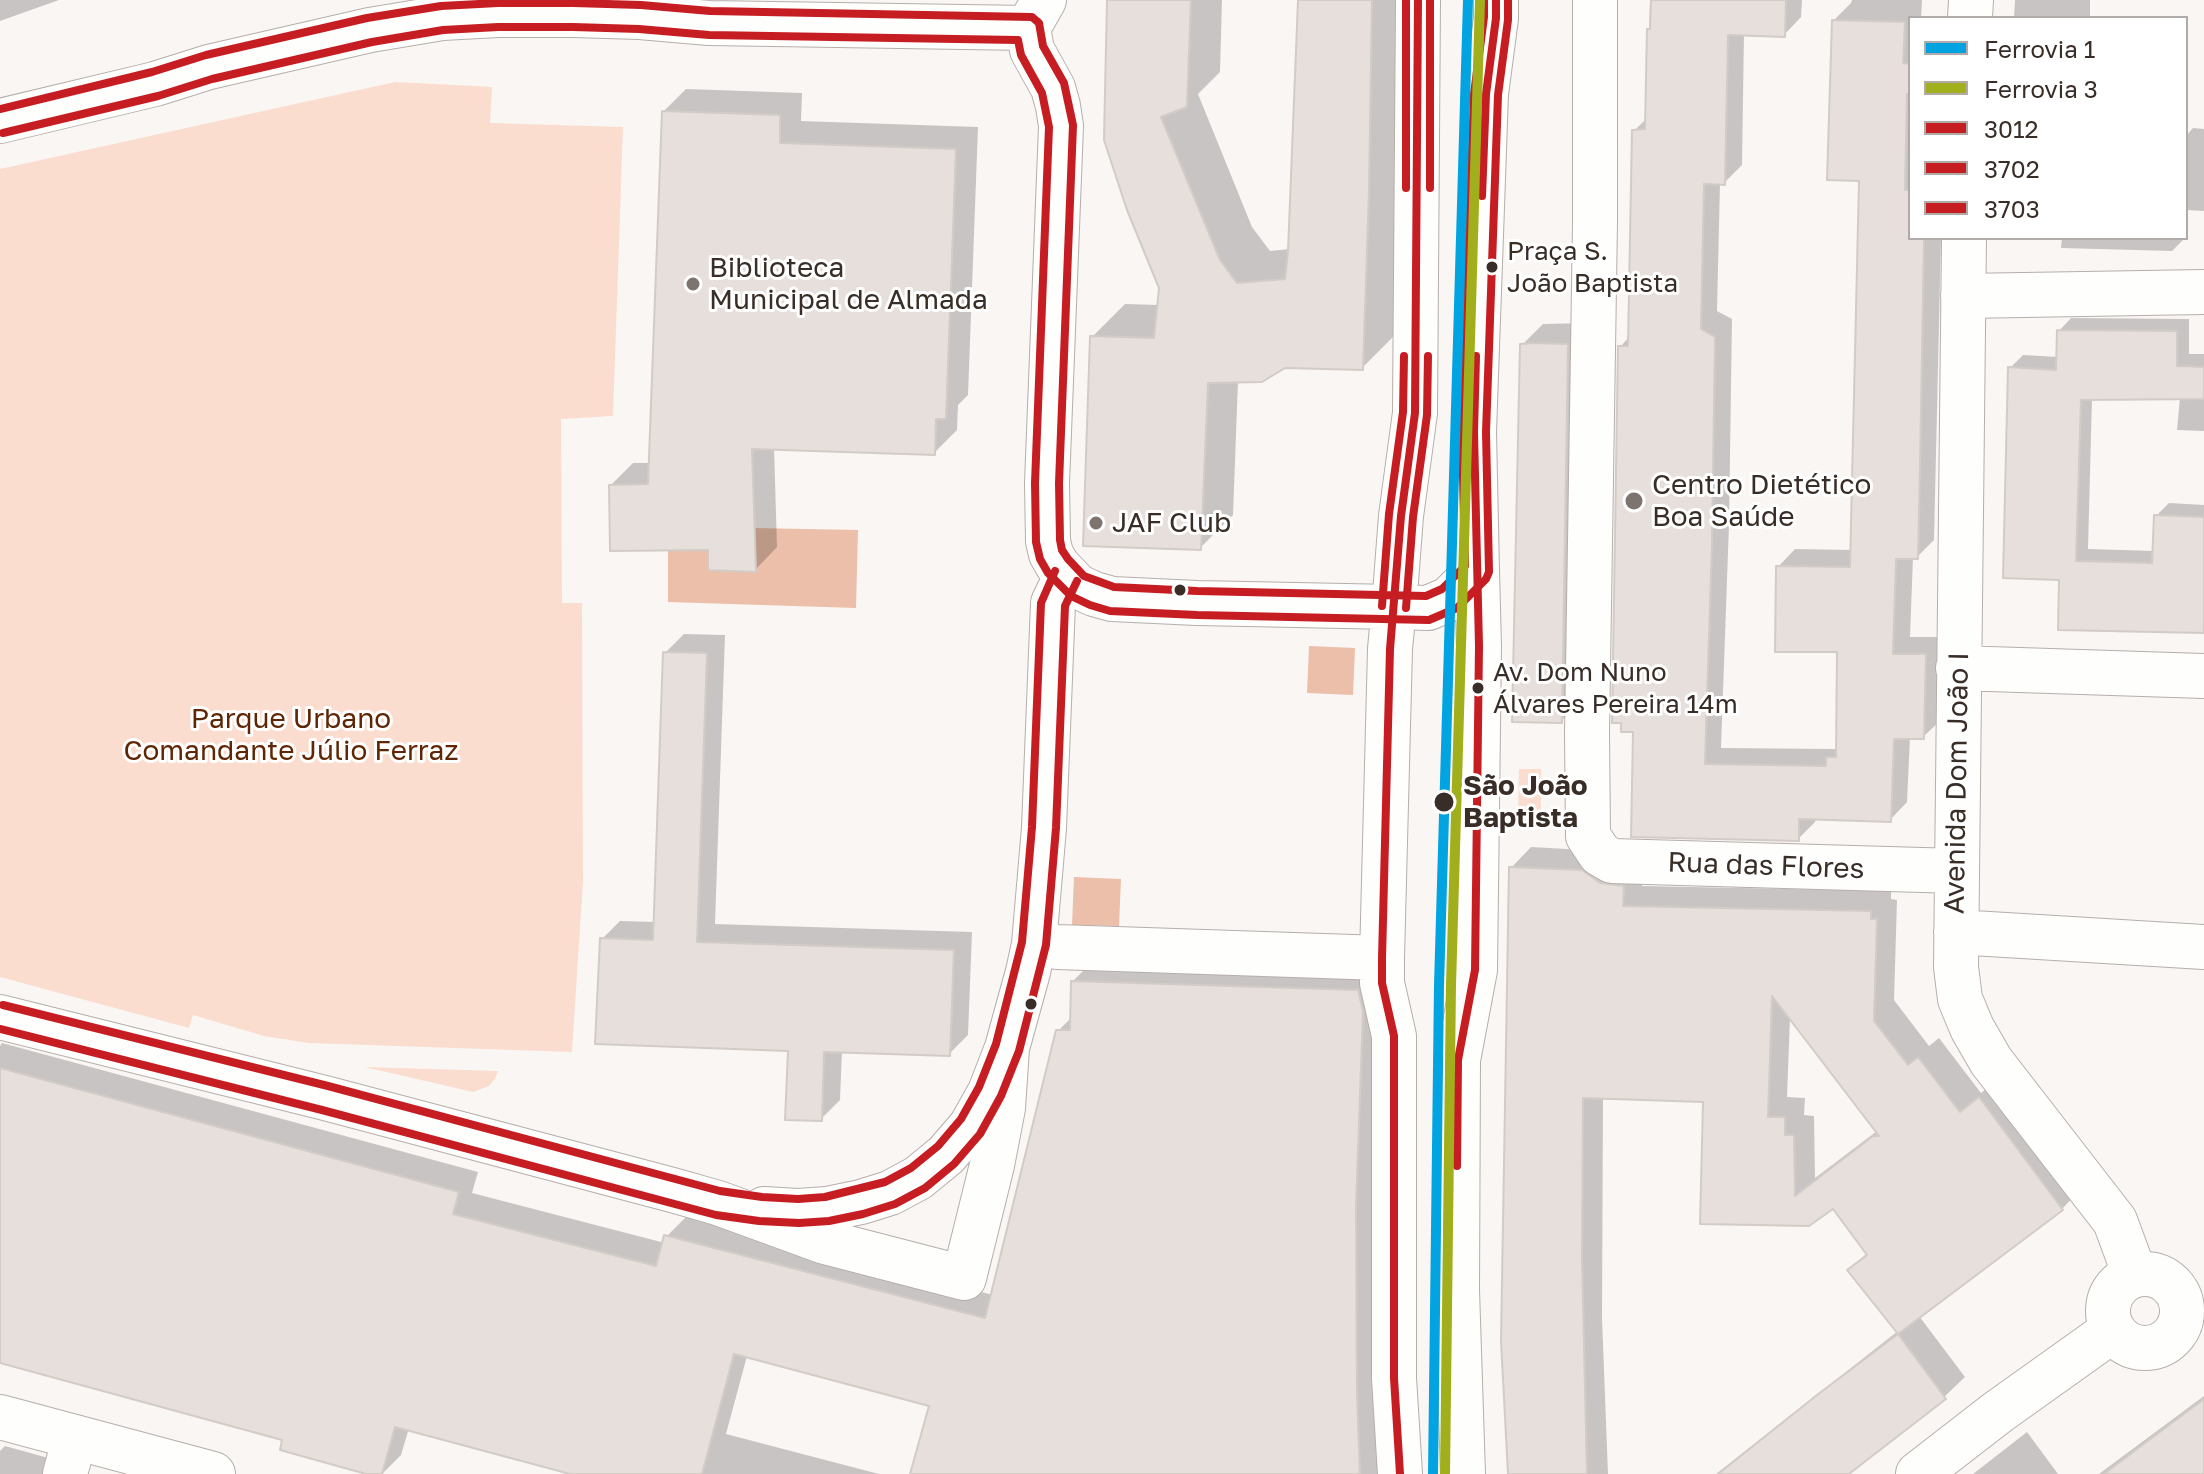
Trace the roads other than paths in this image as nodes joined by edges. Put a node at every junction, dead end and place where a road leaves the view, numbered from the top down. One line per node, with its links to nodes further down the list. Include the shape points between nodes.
1 (1418, 0): 12 (street, via 1415,413)
2 (1496, 0): 10 (street, via 1486,94 1474,417)
3 (1595, 0): 15 (street, Rua das Flores, via 1588,836 1612,861)
4 (640, 8): 5 (street, via 709,23); 6 (street, via 407,23)
5 (1036, 14): 11 (street, via 1032,50 1053,88 1061,126 1047,527 1051,554)
6 (0, 121)
7 (1964, 240): 9 (street, Avenida Dom João I)
8 (2204, 292): 9 (street)
9 (1963, 296): 13 (street, Avenida Dom João I)
10 (1477, 571): 12 (street, via 1449,599 1428,608); 30 (street, via 1475,970 1458,1060)
11 (1066, 576): 12 (street, via 1077,586 1112,599); 17 (street, via 1053,603)
12 (1394, 607): 19 (street)
13 (1958, 668): 14 (street); 15 (street, Avenida Dom João I)
14 (2204, 676)
15 (1957, 871): 16 (street, Avenida Dom João I)
16 (1956, 932): 18 (street); 23 (street, Avenida Dom João I, via 1960,999 1972,1028 1991,1061 2115,1221)
17 (1034, 944): 19 (street); 21 (street)
18 (2204, 947)
19 (1382, 958): 29 (street, via 1394,1036 1394,1378)
20 (0, 1017): 22 (street)
21 (1007, 1048): 22 (street, via 971,1126 918,1178 890,1193 827,1209); 22 (street, via 1003,1108 964,1278 825,1242)
22 (718, 1203)
23 (2135, 1275): 24 (street, via 2111,1297); 25 (street, via 2170,1283)
24 (2113, 1330): 25 (street, via 2141,1348 2172,1337); 31 (street)
25 (2191, 1337)
26 (0, 1417): 27 (street)
27 (70, 1455): 28 (street)
28 (213, 1474)
29 (1400, 1474)
30 (1463, 1474)
31 (1918, 1474)

